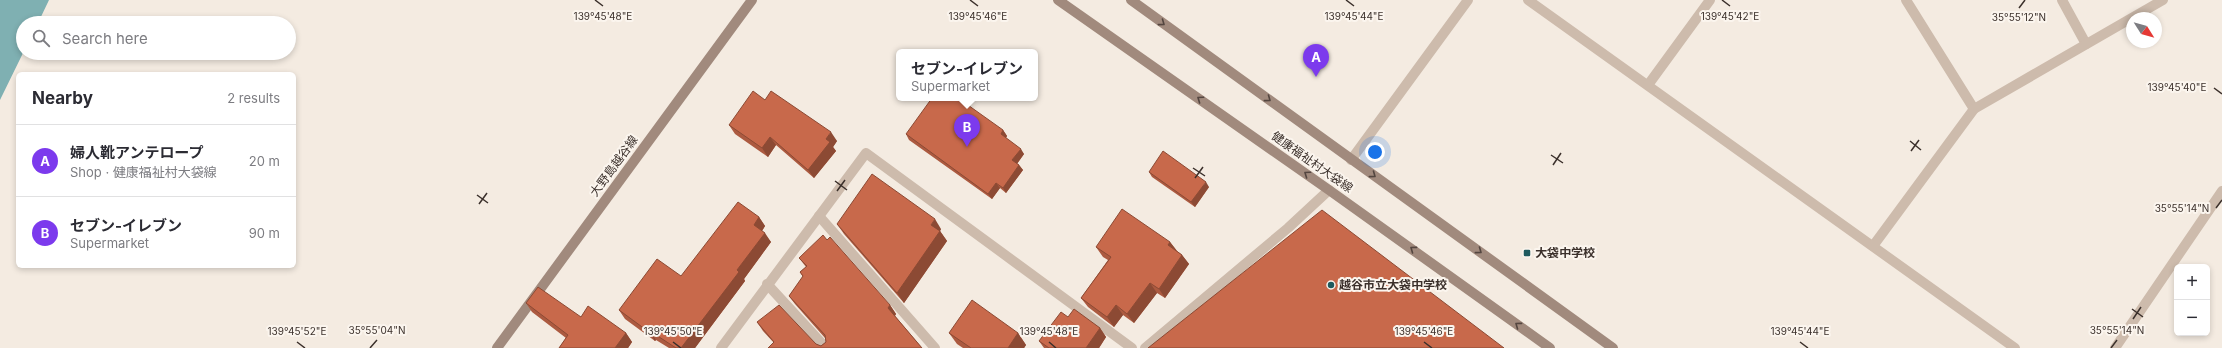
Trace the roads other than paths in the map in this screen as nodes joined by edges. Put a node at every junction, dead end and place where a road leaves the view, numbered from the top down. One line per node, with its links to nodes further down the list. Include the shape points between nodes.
1 (752, 0): 19 (street, 大野島越谷線)
2 (1058, 0): 14 (street, 健康福祉村大袋線, one-way to 2)
3 (1131, 0): 13 (street, 健康福祉村大袋線, one-way to 13)
4 (1468, 0): 13 (street)
5 (1528, 0): 11 (street)
6 (1710, 0): 11 (street)
7 (1906, 0): 12 (street)
8 (2062, 0): 10 (street)
9 (2163, 0): 10 (street)
10 (2086, 44): 12 (street)
11 (1648, 85): 17 (street)
12 (1974, 109): 17 (street)
13 (1351, 160): 26 (street, 健康福祉村大袋線, one-way to 26)
14 (1329, 190): 24 (street, via 1282,233); 25 (street, 健康福祉村大袋線, one-way to 14)
15 (2222, 191): 28 (street)
16 (819, 216): 18 (street); 22 (street); 23 (street, via 866,152)
17 (1873, 246): 27 (street)
18 (767, 284): 20 (street); 21 (street)
19 (498, 348)
20 (721, 348)
21 (826, 348)
22 (935, 348)
23 (1132, 348)
24 (1145, 348)
25 (1550, 348)
26 (1614, 348)
27 (2015, 348)
28 (2115, 348)

